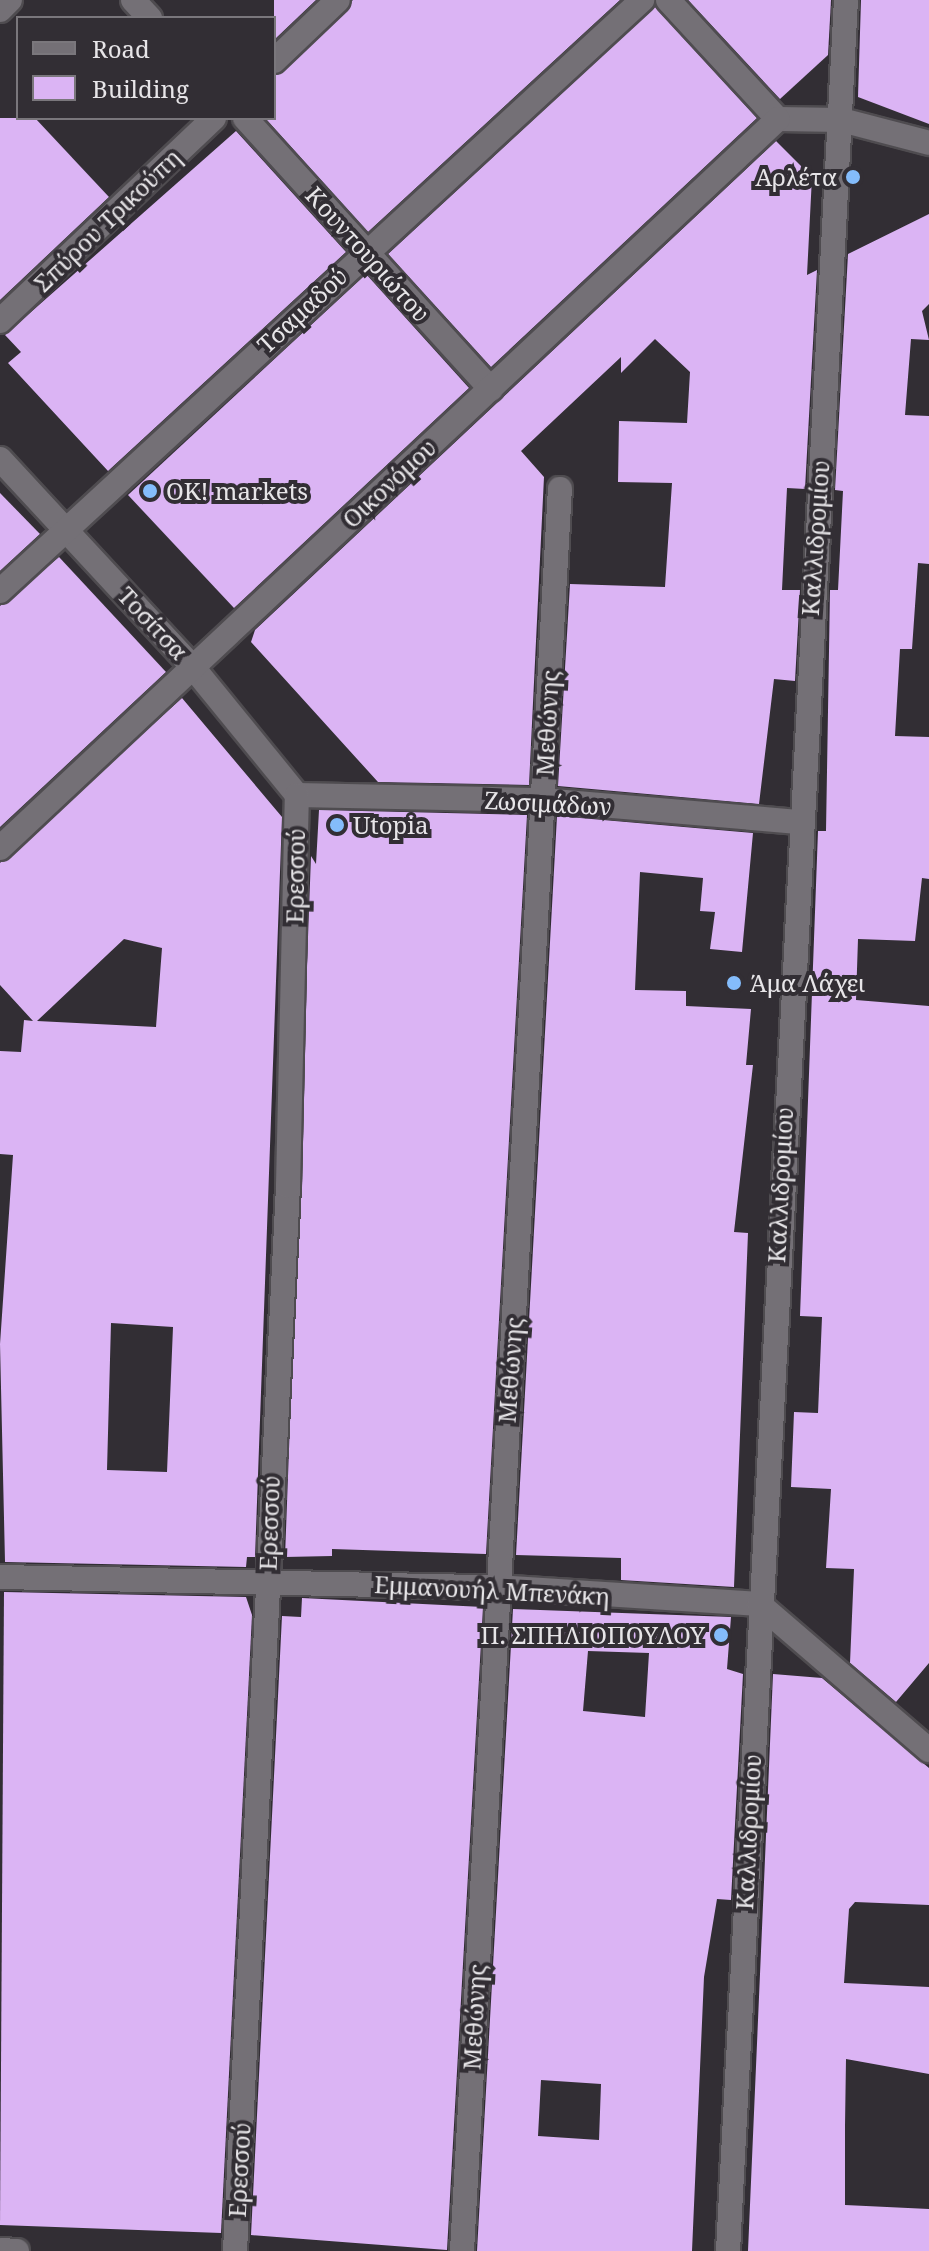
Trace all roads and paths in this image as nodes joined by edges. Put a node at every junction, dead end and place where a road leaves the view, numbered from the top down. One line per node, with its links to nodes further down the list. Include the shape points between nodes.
1 (10, 0): 7 (street)
2 (133, 0): 8 (street)
3 (338, 0): 9 (street)
4 (642, 0): 15 (street, Τσαμαδού)
5 (668, 0): 10 (street)
6 (846, 0): 13 (street, Καλλιδρομίου)
7 (0, 10)
8 (148, 16)
9 (276, 59)
10 (778, 119): 13 (street); 17 (street, Οικονόμου)
11 (212, 120): 16 (street, Σπύρου Τρικούπη)
12 (247, 120): 15 (street, Κουντουριώτου)
13 (841, 120): 14 (street); 25 (street, Καλλιδρομίου)
14 (929, 143)
15 (365, 251): 17 (street, Κουντουριώτου); 20 (street, Τσαμαδού)
16 (0, 321)
17 (491, 389): 22 (street, Οικονόμου)
18 (0, 459): 20 (street, Τοσίτσα)
19 (560, 489): 24 (street, Μεθώνης)
20 (65, 529): 21 (street, Τσαμαδού); 22 (street, Τοσίτσα)
21 (0, 591)
22 (191, 665): 23 (street, Τοσίτσα); 26 (street, Οικονόμου)
23 (297, 795): 24 (street, Ζωσιμάδων); 28 (street, Ερεσσού, via 288,1186)
24 (542, 800): 25 (street, Ζωσιμάδων); 29 (street, Μεθώνης)
25 (798, 822): 30 (street, Καλλιδρομίου)
26 (0, 848)
27 (0, 1577): 28 (street, Εμμανουήλ Μπενάκη)
28 (267, 1581): 29 (street, Εμμανουήλ Μπενάκη); 34 (street, Ερεσσού)
29 (496, 1587): 30 (street, Εμμανουήλ Μπενάκη); 35 (street, Μεθώνης)
30 (759, 1604): 31 (street); 36 (street, Καλλιδρομίου)
31 (929, 1750)
32 (0, 2250): 33 (street)
33 (17, 2251)
34 (235, 2251)
35 (462, 2251)
36 (728, 2251)

